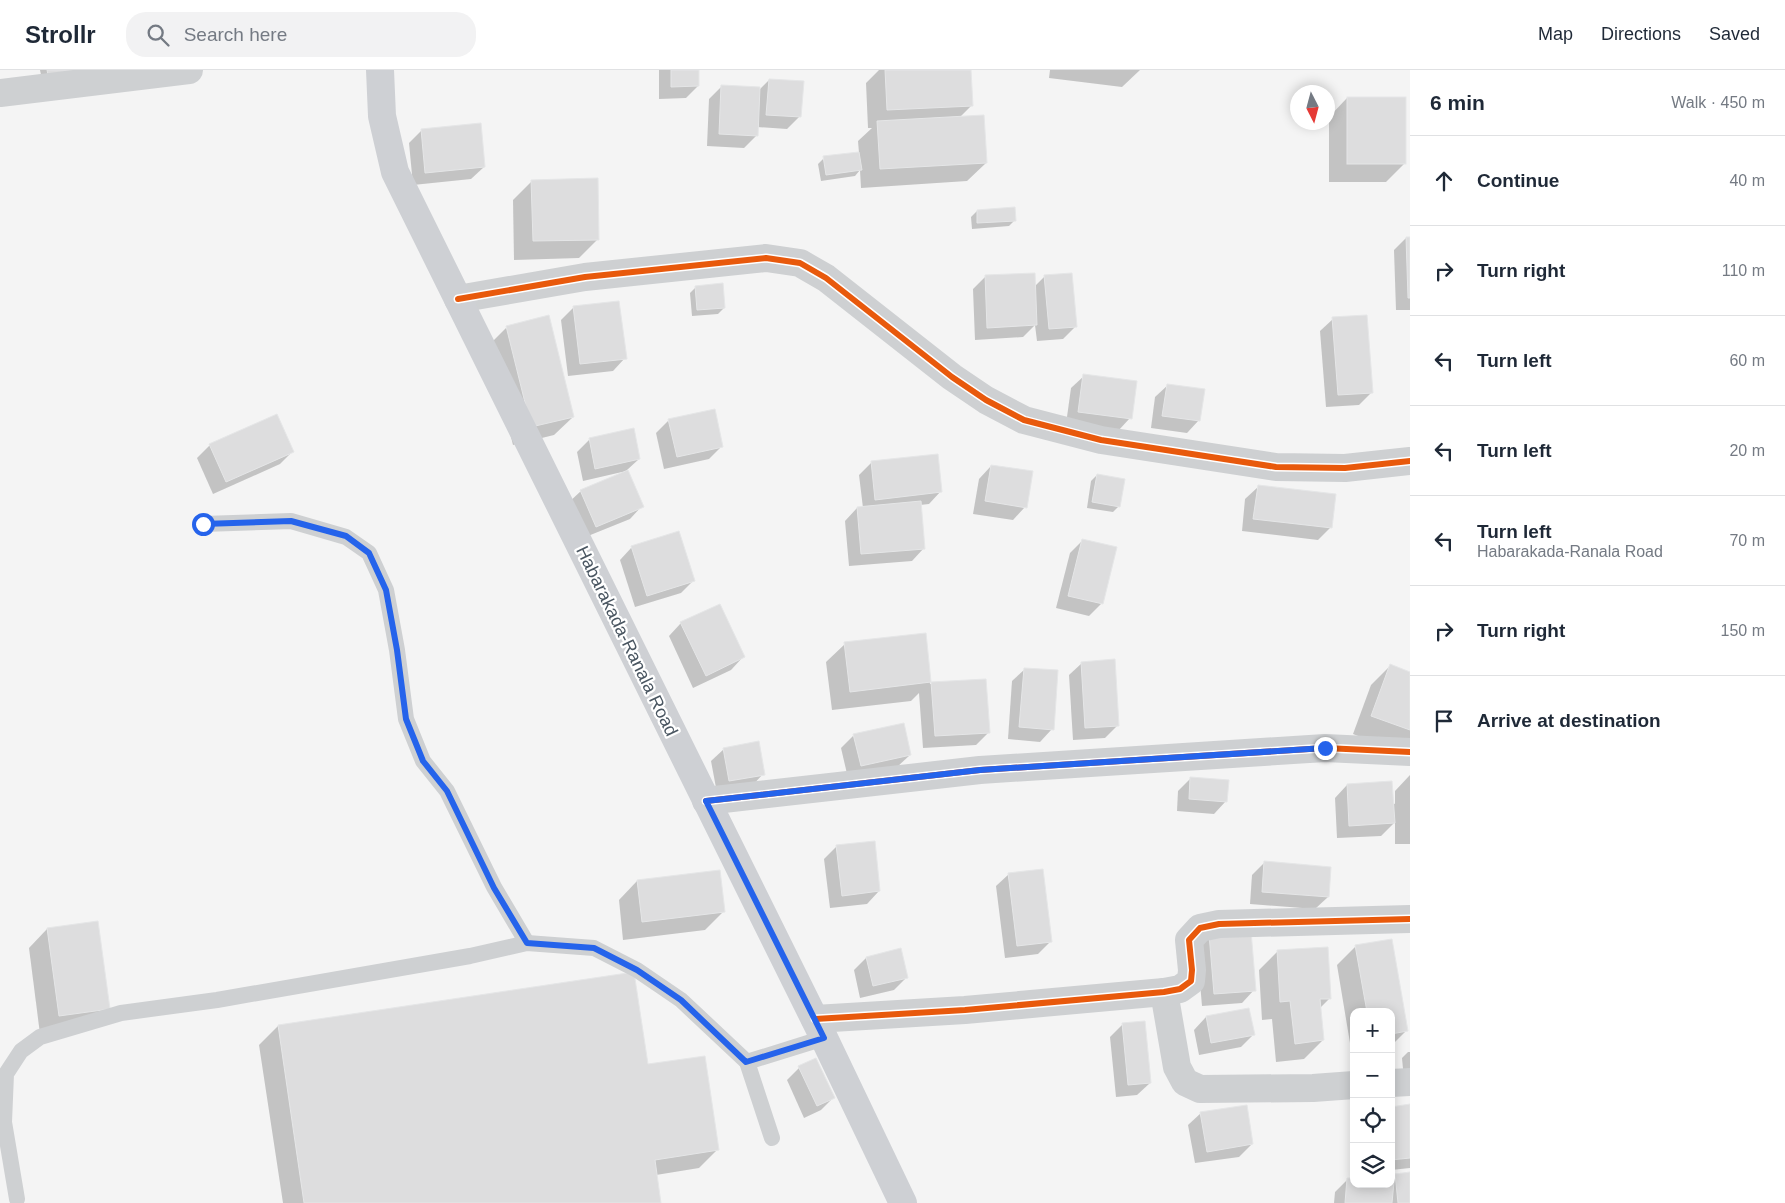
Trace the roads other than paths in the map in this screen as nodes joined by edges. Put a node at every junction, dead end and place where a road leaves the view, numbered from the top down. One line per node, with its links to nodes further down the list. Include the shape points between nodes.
1 (189, 70): 3 (street)
2 (380, 70): 4 (main road, Habarakada-Ranala Road, via 382,116 395,172)
3 (0, 93)
4 (458, 299): 5 (street, via 585,278 766,258 800,264 826,278 952,377 1024,420 1101,440 1276,467 1345,468); 8 (main road, Habarakada-Ranala Road)
5 (1410, 460)
6 (203, 524): 10 (lane, via 291,521 346,536 369,553 386,590 406,719 423,761 447,791 494,888)
7 (1410, 752): 8 (street, via 1325,748 980,770)
8 (706, 801): 12 (main road, Habarakada-Ranala Road)
9 (1410, 919): 11 (street, via 1219,924 1200,928 1189,940 1191,981 1180,989)
10 (527, 943): 13 (lane, via 594,948 637,970 681,1000); 18 (lane, via 256,993 122,1013 40,1037 21,1051 6,1074 4,1122)
11 (1164, 992): 12 (street, via 965,1010); 16 (street, via 1177,1067 1185,1082 1200,1089)
12 (819, 1028): 13 (lane); 19 (main road, Habarakada-Ranala Road)
13 (746, 1062): 17 (lane)
14 (1410, 1082): 15 (street)
15 (1395, 1083)
16 (1350, 1085)
17 (772, 1138)
18 (17, 1199)
19 (903, 1203)

